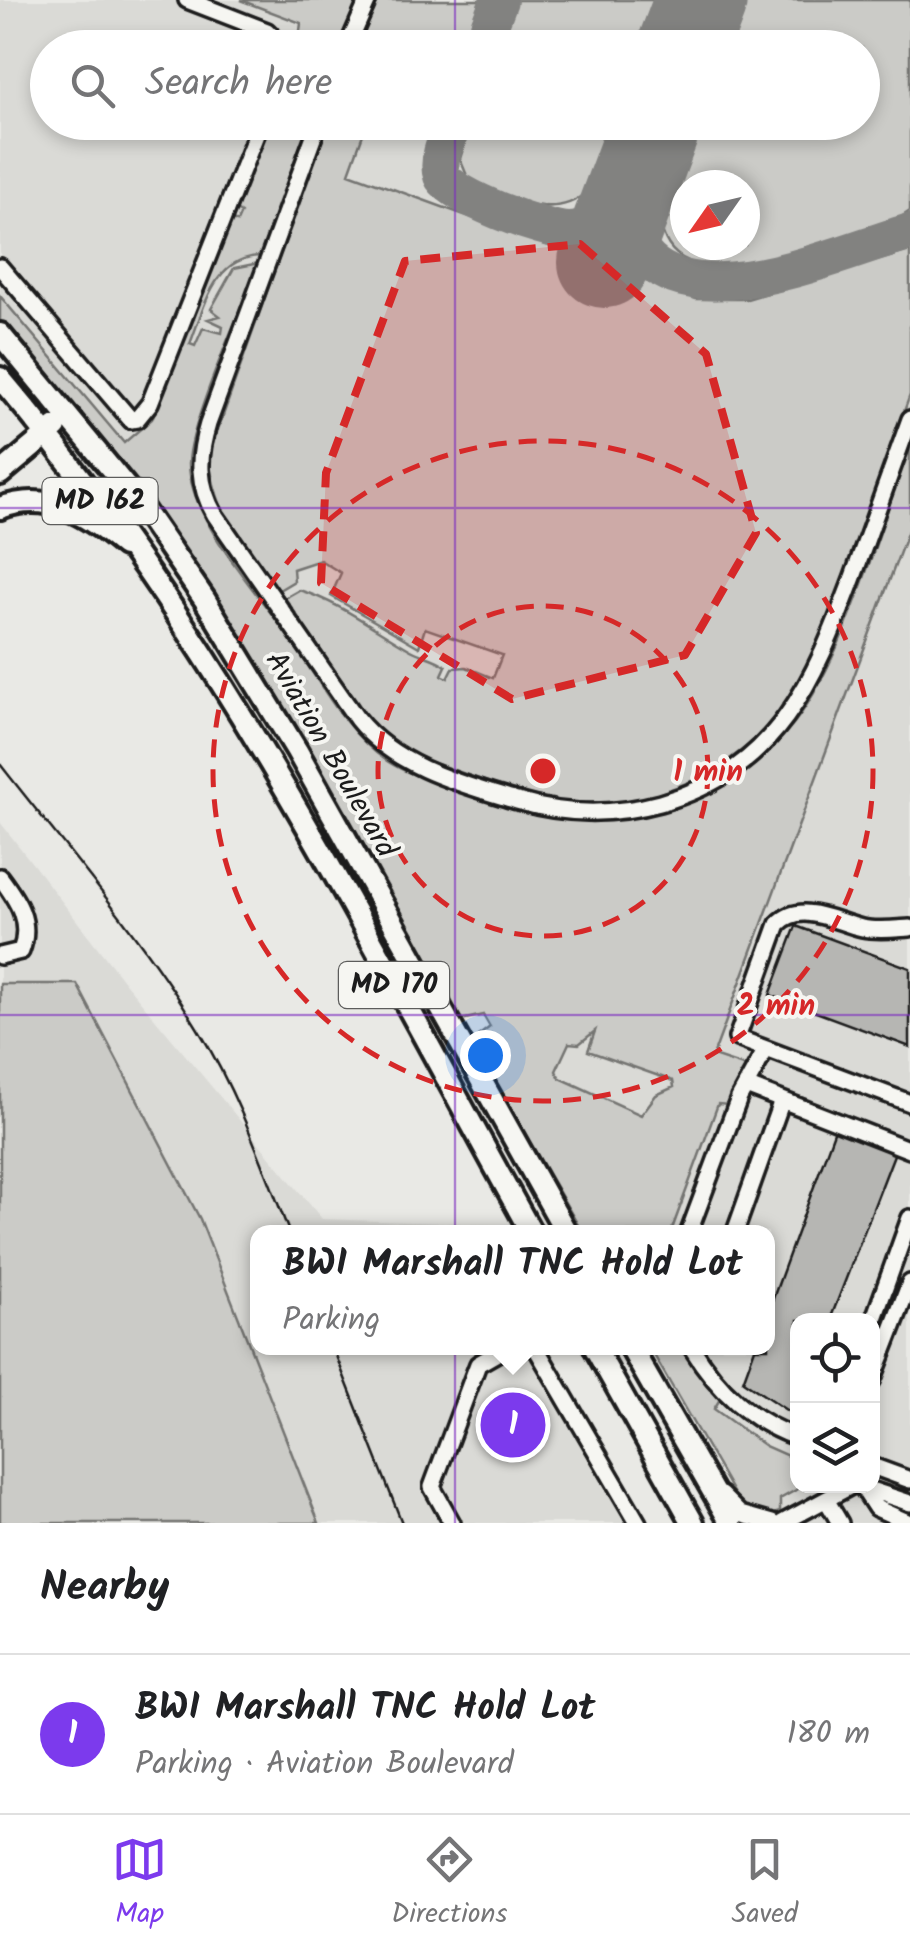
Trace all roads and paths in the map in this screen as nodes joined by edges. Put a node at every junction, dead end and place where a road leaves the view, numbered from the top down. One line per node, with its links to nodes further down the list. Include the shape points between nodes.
1 (187, 0): 3 (lane)
2 (368, 0): 4 (lane)
3 (264, 30)
4 (355, 30)
5 (253, 140): 7 (lane, via 146,410 131,420)
6 (312, 140): 11 (lane, via 208,424 201,482 215,515 342,699 373,738 403,759 532,806 581,813 655,804 723,776 772,736 814,677)
7 (0, 267)
8 (0, 334): 10 (main road, Aviation Boulevard)
9 (0, 378): 12 (main road, Aviation Boulevard / MD 162)
10 (70, 416): 12 (main road); 26 (main road, Aviation Boulevard / MD 170, via 172,550 251,675)
11 (910, 419)
12 (48, 434): 13 (main road); 15 (main road, Aviation Boulevard / MD 162)
13 (0, 474)
14 (0, 508): 15 (main road, MD 170, via 39,502 74,509)
15 (150, 570): 25 (main road, Aviation Boulevard / MD 170, via 318,849)
16 (0, 877): 18 (lane, via 28,932 21,951)
17 (910, 928): 19 (lane, via 860,928 811,912 785,917 737,1038)
18 (0, 956)
19 (766, 1049): 20 (lane); 22 (lane)
20 (746, 1086): 21 (lane); 27 (lane)
21 (782, 1100): 23 (lane); 28 (lane)
22 (910, 1103)
23 (910, 1150)
24 (910, 1218): 30 (lane)
25 (527, 1225)
26 (562, 1225)
27 (692, 1225)
28 (737, 1225)
29 (910, 1283): 36 (lane)
30 (876, 1313)
31 (494, 1355): 47 (lane, via 478,1364 432,1487)
32 (540, 1355): 48 (lane)
33 (599, 1355): 49 (main road)
34 (636, 1355): 40 (main road)
35 (697, 1355): 37 (lane, via 745,1412)
36 (880, 1360)
37 (790, 1434)
38 (880, 1469): 39 (lane)
39 (910, 1480)
40 (707, 1481): 50 (main road); 51 (lane, via 740,1514)
41 (842, 1493): 44 (lane)
42 (862, 1493): 53 (lane, via 876,1508)
43 (878, 1493): 45 (lane)
44 (827, 1501): 46 (lane); 52 (lane)
45 (910, 1503)
46 (792, 1521)
47 (452, 1523)
48 (638, 1523)
49 (693, 1523)
50 (731, 1523)
51 (772, 1523)
52 (840, 1523)
53 (910, 1523)

